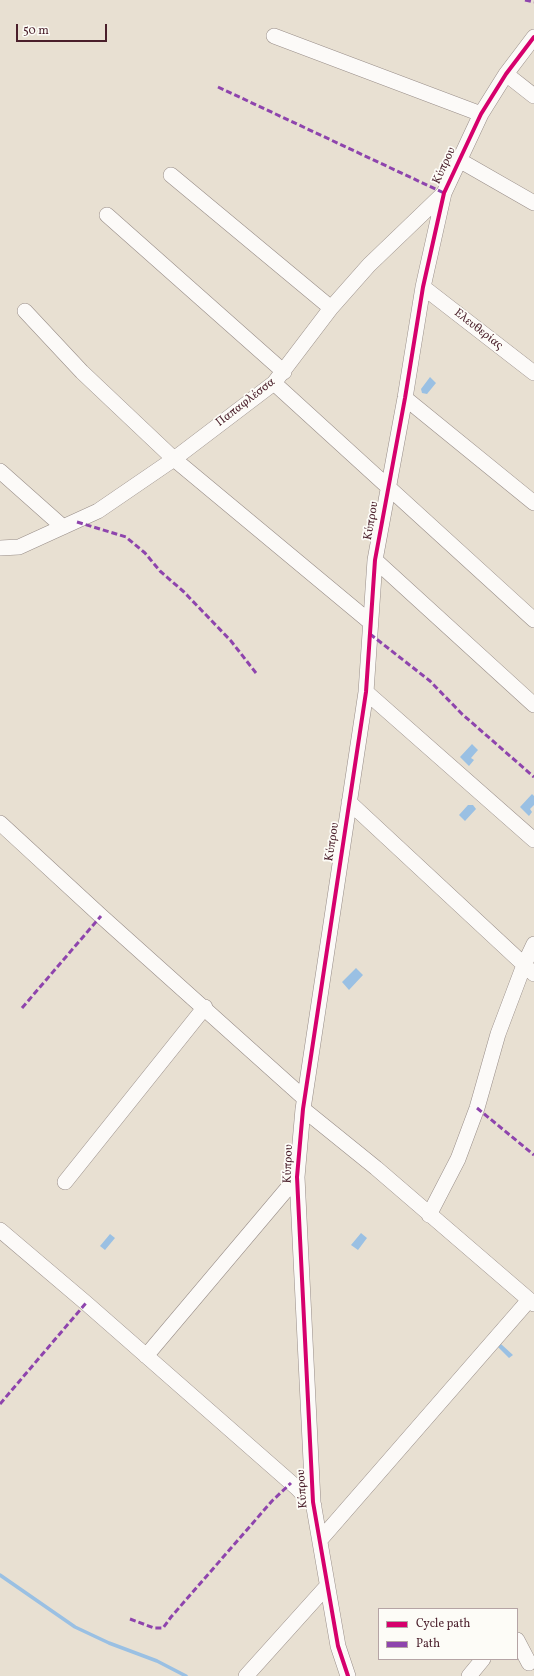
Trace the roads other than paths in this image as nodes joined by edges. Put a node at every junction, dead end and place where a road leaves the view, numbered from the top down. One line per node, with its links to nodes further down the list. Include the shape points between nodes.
1 (274, 36): 5 (street)
2 (534, 37): 3 (street, Κύπρου)
3 (506, 74): 4 (street); 5 (street, Κύπρου)
4 (534, 96)
5 (481, 114): 6 (street, Κύπρου)
6 (459, 160): 8 (street, Κύπρου); 9 (street)
7 (171, 175): 12 (street)
8 (444, 193): 11 (street, Κύπρου); 12 (street, Παπαφλέσσα, via 369,265)
9 (534, 203)
10 (107, 215): 15 (street)
11 (423, 287): 14 (street, Ελευθερίας); 16 (street, Κύπρου)
12 (331, 308): 15 (street, Παπαφλέσσα)
13 (25, 312): 17 (street, via 82,372)
14 (534, 373)
15 (279, 378): 17 (street, Παπαφλέσσα); 19 (street)
16 (405, 398): 19 (street, Κύπρου); 20 (street)
17 (174, 459): 21 (street, Παπαφλέσσα, via 98,511); 25 (street)
18 (0, 472): 21 (street)
19 (388, 487): 23 (street, Κύπρου); 24 (street)
20 (534, 502)
21 (64, 527): 22 (street, Παπαφλέσσα, via 19,547)
22 (0, 548)
23 (375, 560): 25 (street, Κύπρου); 27 (street)
24 (534, 620)
25 (370, 622): 26 (street, Κύπρου)
26 (366, 692): 28 (street, Κύπρου); 30 (street)
27 (534, 705)
28 (349, 802): 32 (street); 34 (street, Κύπρου)
29 (0, 823): 33 (street)
30 (534, 840)
31 (534, 944): 32 (street)
32 (529, 969): 37 (street, via 498,1034 477,1108 458,1159)
33 (205, 1007): 34 (street); 36 (street)
34 (304, 1104): 35 (street, Κύπρου); 37 (street)
35 (297, 1177): 40 (street); 41 (street, Κύπρου)
36 (65, 1182)
37 (429, 1215): 39 (street)
38 (0, 1230): 40 (street)
39 (532, 1302): 42 (street)
40 (146, 1356): 41 (street, via 297,1488)
41 (314, 1506): 42 (street, Κύπρου)
42 (320, 1540): 43 (street, Κύπρου)
43 (327, 1586): 47 (street); 48 (street, Κύπρου, via 338,1646)
44 (518, 1642): 46 (street)
45 (482, 1660): 49 (street)
46 (529, 1663)
47 (246, 1676)
48 (348, 1676)
49 (469, 1676)

